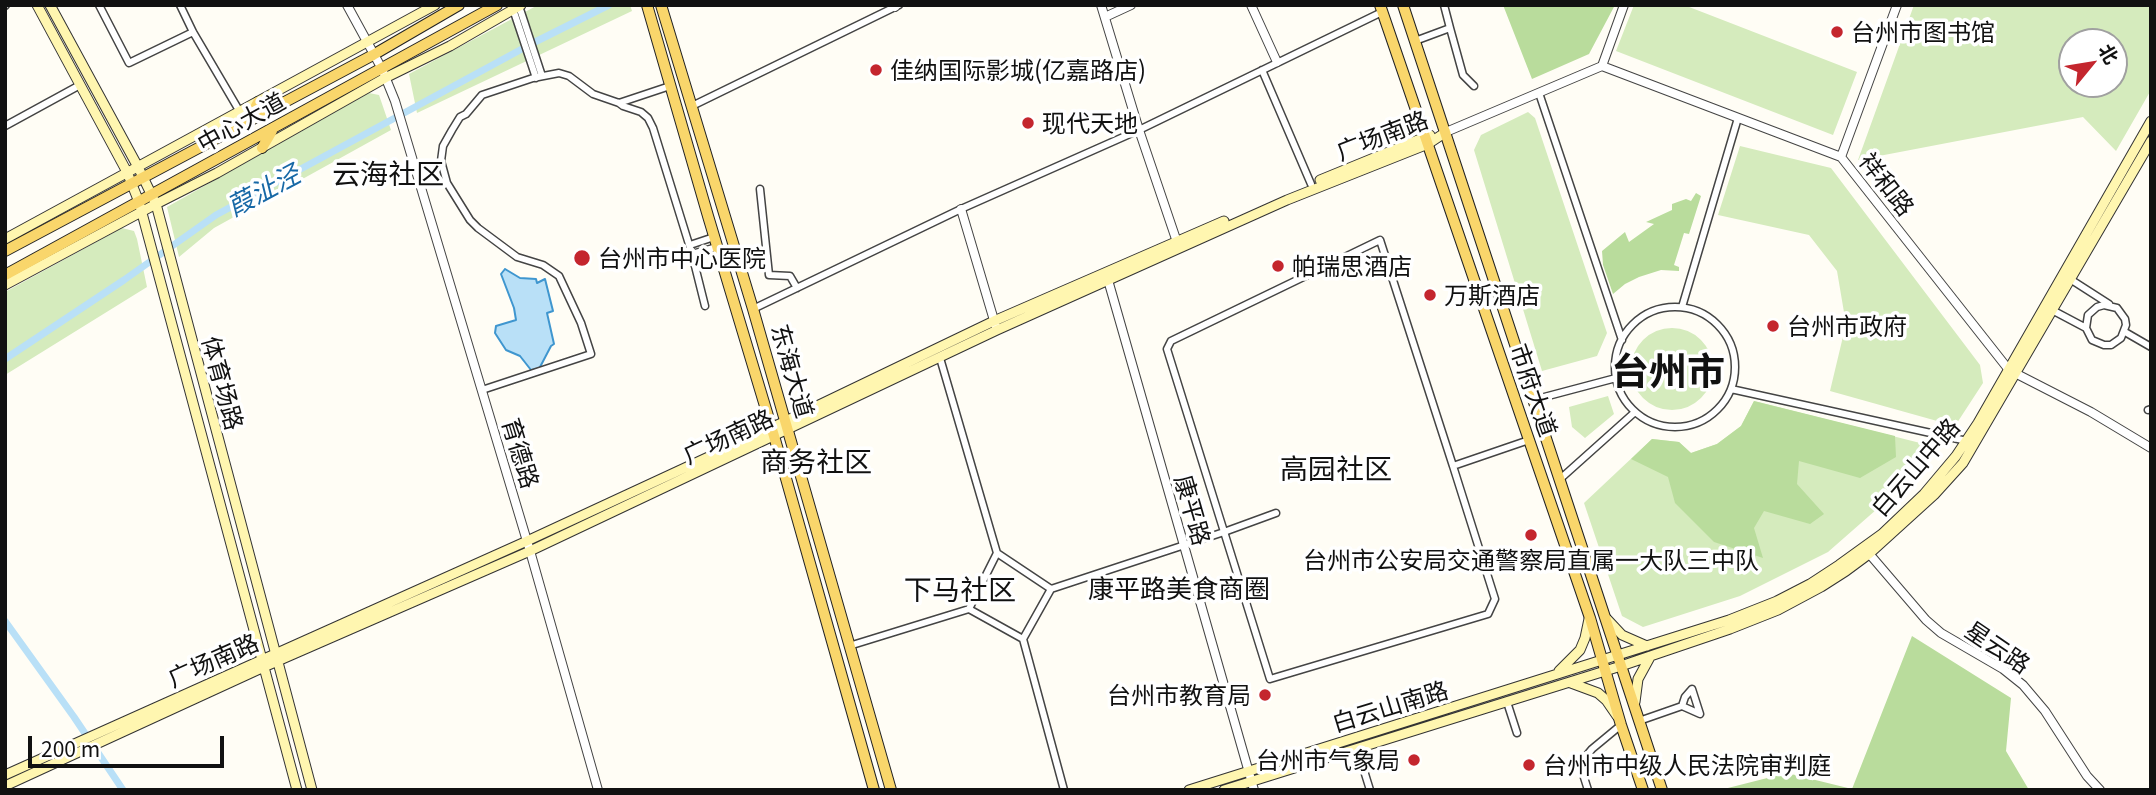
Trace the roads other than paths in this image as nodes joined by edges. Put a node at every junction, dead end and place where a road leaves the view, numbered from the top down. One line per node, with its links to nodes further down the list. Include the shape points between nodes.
1 (37, 5): 32 (main road)
2 (50, 5): 51 (main road, 体育场路)
3 (99, 5): 23 (street, via 129,63)
4 (180, 5): 23 (street)
5 (346, 5): 25 (street)
6 (435, 5): 25 (main road)
7 (460, 5): 26 (main road, 中心大道)
8 (497, 5): 30 (main road, 中心大道)
9 (647, 5): 33 (main road, 东海大道)
10 (661, 5): 38 (main road, 东海大道)
11 (1101, 5): 21 (street)
12 (1130, 5): 21 (street)
13 (1251, 5): 27 (street)
14 (1403, 5): 24 (main road, 市府大道)
15 (1444, 5): 22 (street)
16 (1624, 5): 28 (street)
17 (1897, 5): 50 (street)
18 (896, 6): 38 (street)
19 (518, 7): 30 (main road, via 450,46); 31 (street)
20 (1381, 9): 27 (street); 47 (main road, 市府大道)
21 (1105, 17): 45 (street)
22 (1450, 28): 24 (street); 34 (street, via 1463,75)
23 (193, 32): 39 (street)
24 (1415, 41): 46 (main road, 市府大道)
25 (367, 43): 26 (street); 36 (main road)
26 (373, 55): 30 (street); 41 (main road, 中心大道)
27 (1278, 62): 29 (street)
28 (1602, 66): 35 (street); 40 (street, 祥和路)
29 (1262, 70): 45 (street); 55 (street)
30 (384, 73): 44 (main road, 中心大道); 49 (main road); 84 (street, 育德路)
31 (539, 77): 37 (street, via 569,76 593,94); 84 (street, via 482,95 460,117 440,161 447,183 478,228 517,257 559,276 591,355)
32 (80, 85): 43 (street); 52 (main road)
33 (670, 86): 37 (street); 61 (main road, 东海大道)
34 (1474, 86)
35 (1539, 93): 46 (street); 78 (street)
36 (258, 102): 39 (main road); 41 (main road)
37 (619, 103): 62 (street, via 648,118)
38 (692, 106): 73 (main road, 东海大道)
39 (240, 112): 51 (main road)
40 (1738, 118): 50 (street, 祥和路); 72 (street)
41 (249, 121): 53 (main road, 中心大道)
42 (2151, 121): 81 (main road, 白云山中路)
43 (5, 126)
44 (274, 128): 49 (main road); 57 (main road, 中心大道)
45 (1139, 130): 59 (street); 63 (street)
46 (1446, 132): 47 (main road, 广场南路); 85 (main road, 市府大道)
47 (1426, 140): 55 (main road, 广场南路); 63 (main road, 广场南路); 89 (main road, 市府大道)
48 (2151, 141): 66 (main road, 白云山中路)
49 (262, 148): 57 (main road)
50 (1841, 157): 81 (street, 祥和路)
51 (138, 167): 52 (main road); 53 (main road, 体育场路)
52 (127, 172): 54 (main road); 60 (main road)
53 (144, 177): 54 (main road, 中心大道); 57 (main road, 体育场路)
54 (132, 184): 58 (main road); 64 (main road, 中心大道)
55 (1311, 184): 63 (main road, 广场南路)
56 (760, 189): 69 (street, via 769,275 790,276)
57 (154, 199): 58 (main road, 中心大道); 107 (main road, 体育场路)
58 (140, 206): 68 (main road); 68 (main road, 中心大道, via 24,265); 109 (main road)
59 (961, 209): 69 (street); 75 (street)
60 (5, 239)
61 (716, 242): 62 (street); 65 (street); 88 (main road, 东海大道)
62 (690, 245): 65 (street)
63 (1178, 245): 67 (main road, 广场南路); 75 (main road, 广场南路)
64 (8, 248)
65 (692, 254): 70 (street)
66 (2070, 279): 71 (street); 74 (main road, 白云山中路)
67 (1108, 280): 75 (main road, 广场南路); 96 (street, 康平路)
68 (7, 281)
69 (797, 288): 73 (street)
70 (705, 306)
71 (2110, 306): 76 (street, via 2092,310); 77 (street, via 2125,319)
72 (1682, 307): 78 (street, via 1642,317); 83 (street, via 1712,320 1726,337 1734,357)
73 (753, 309): 87 (main road, 东海大道)
74 (2052, 310): 76 (street); 81 (main road, 白云山中路)
75 (995, 325): 80 (main road, 广场南路); 87 (main road, 广场南路)
76 (2086, 328): 77 (street, via 2092,340 2104,345 2117,342)
77 (2125, 332): 79 (street)
78 (1622, 340): 82 (street)
79 (2151, 347)
80 (940, 358): 87 (main road, 广场南路); 99 (street)
81 (2012, 372): 90 (main road, 白云山中路); 91 (street); 98 (main road, 白云山中路, via 1963,463 1934,495)
82 (1616, 378): 85 (street); 86 (street)
83 (1731, 389): 86 (street, via 1710,416 1689,425 1655,423); 90 (street)
84 (482, 390): 97 (street, 育德路)
85 (1533, 400): 93 (main road, 市府大道)
86 (1635, 412): 93 (street)
87 (786, 425): 88 (main road, 广场南路); 105 (main road, 东海大道)
88 (773, 432): 97 (main road, 广场南路); 128 (main road, 东海大道)
89 (1529, 440): 92 (street); 103 (main road, 市府大道)
90 (1967, 441): 98 (main road, 白云山中路, via 1924,494)
91 (2151, 447)
92 (1453, 466): 95 (street, via 1495,599 1489,614 1270,679); 95 (street, via 1380,240 1171,341 1167,349)
93 (1559, 480): 102 (main road, 市府大道)
94 (1276, 513): 95 (street)
95 (1224, 532): 96 (street)
96 (1183, 545): 100 (street); 121 (street, 康平路)
97 (529, 546): 107 (main road, 广场南路); 127 (street, 育德路)
98 (1866, 550): 106 (main road, 白云山中路, via 1821,587 1778,610); 137 (street, 星云路, via 1941,633 2023,685)
99 (997, 553): 100 (street); 101 (street)
100 (1051, 589): 104 (street)
101 (970, 609): 104 (street); 105 (street)
102 (1604, 616): 106 (main road, via 1622,635); 108 (main road, 市府大道)
103 (1590, 618): 110 (main road, 市府大道); 111 (main road, via 1580,650)
104 (1023, 639): 130 (street)
105 (849, 646): 129 (main road, 东海大道)
106 (1650, 651): 108 (main road, 白云山中路); 115 (main road, via 1638,679)
107 (277, 657): 109 (main road, 广场南路); 126 (main road, 体育场路)
108 (1619, 661): 110 (main road, 白云山中路); 115 (main road, 市府大道)
109 (263, 663): 120 (main road, 广场南路); 125 (main road)
110 (1605, 666): 111 (main road, 白云山南路); 112 (main road, 白云山南路); 117 (main road, 市府大道)
111 (1552, 676): 121 (main road, 白云山南路)
112 (1569, 682): 113 (main road, 白云山南路); 117 (main road, via 1598,693)
113 (1507, 702): 118 (street); 119 (main road, 白云山南路)
114 (1682, 706): 116 (street)
115 (1635, 708): 116 (main road, 市府大道)
116 (1639, 721): 136 (main road, 市府大道)
117 (1621, 723): 134 (street, via 1582,761); 135 (main road, 市府大道)
118 (1517, 733)
119 (1357, 748): 123 (main road, 白云山南路); 133 (street)
120 (67, 752): 122 (main road, 广场南路); 124 (main road, 广场南路)
121 (1248, 771): 123 (street, 康平路); 131 (main road, 白云山南路)
122 (5, 775)
123 (1252, 785): 132 (main road, 白云山南路)
124 (5, 786)
125 (297, 790)
126 (312, 790)
127 (598, 790)
128 (874, 790)
129 (891, 790)
130 (1064, 790)
131 (1189, 790)
132 (1224, 790)
133 (1370, 790)
134 (1588, 790)
135 (1643, 790)
136 (1662, 790)
137 (2100, 790)

